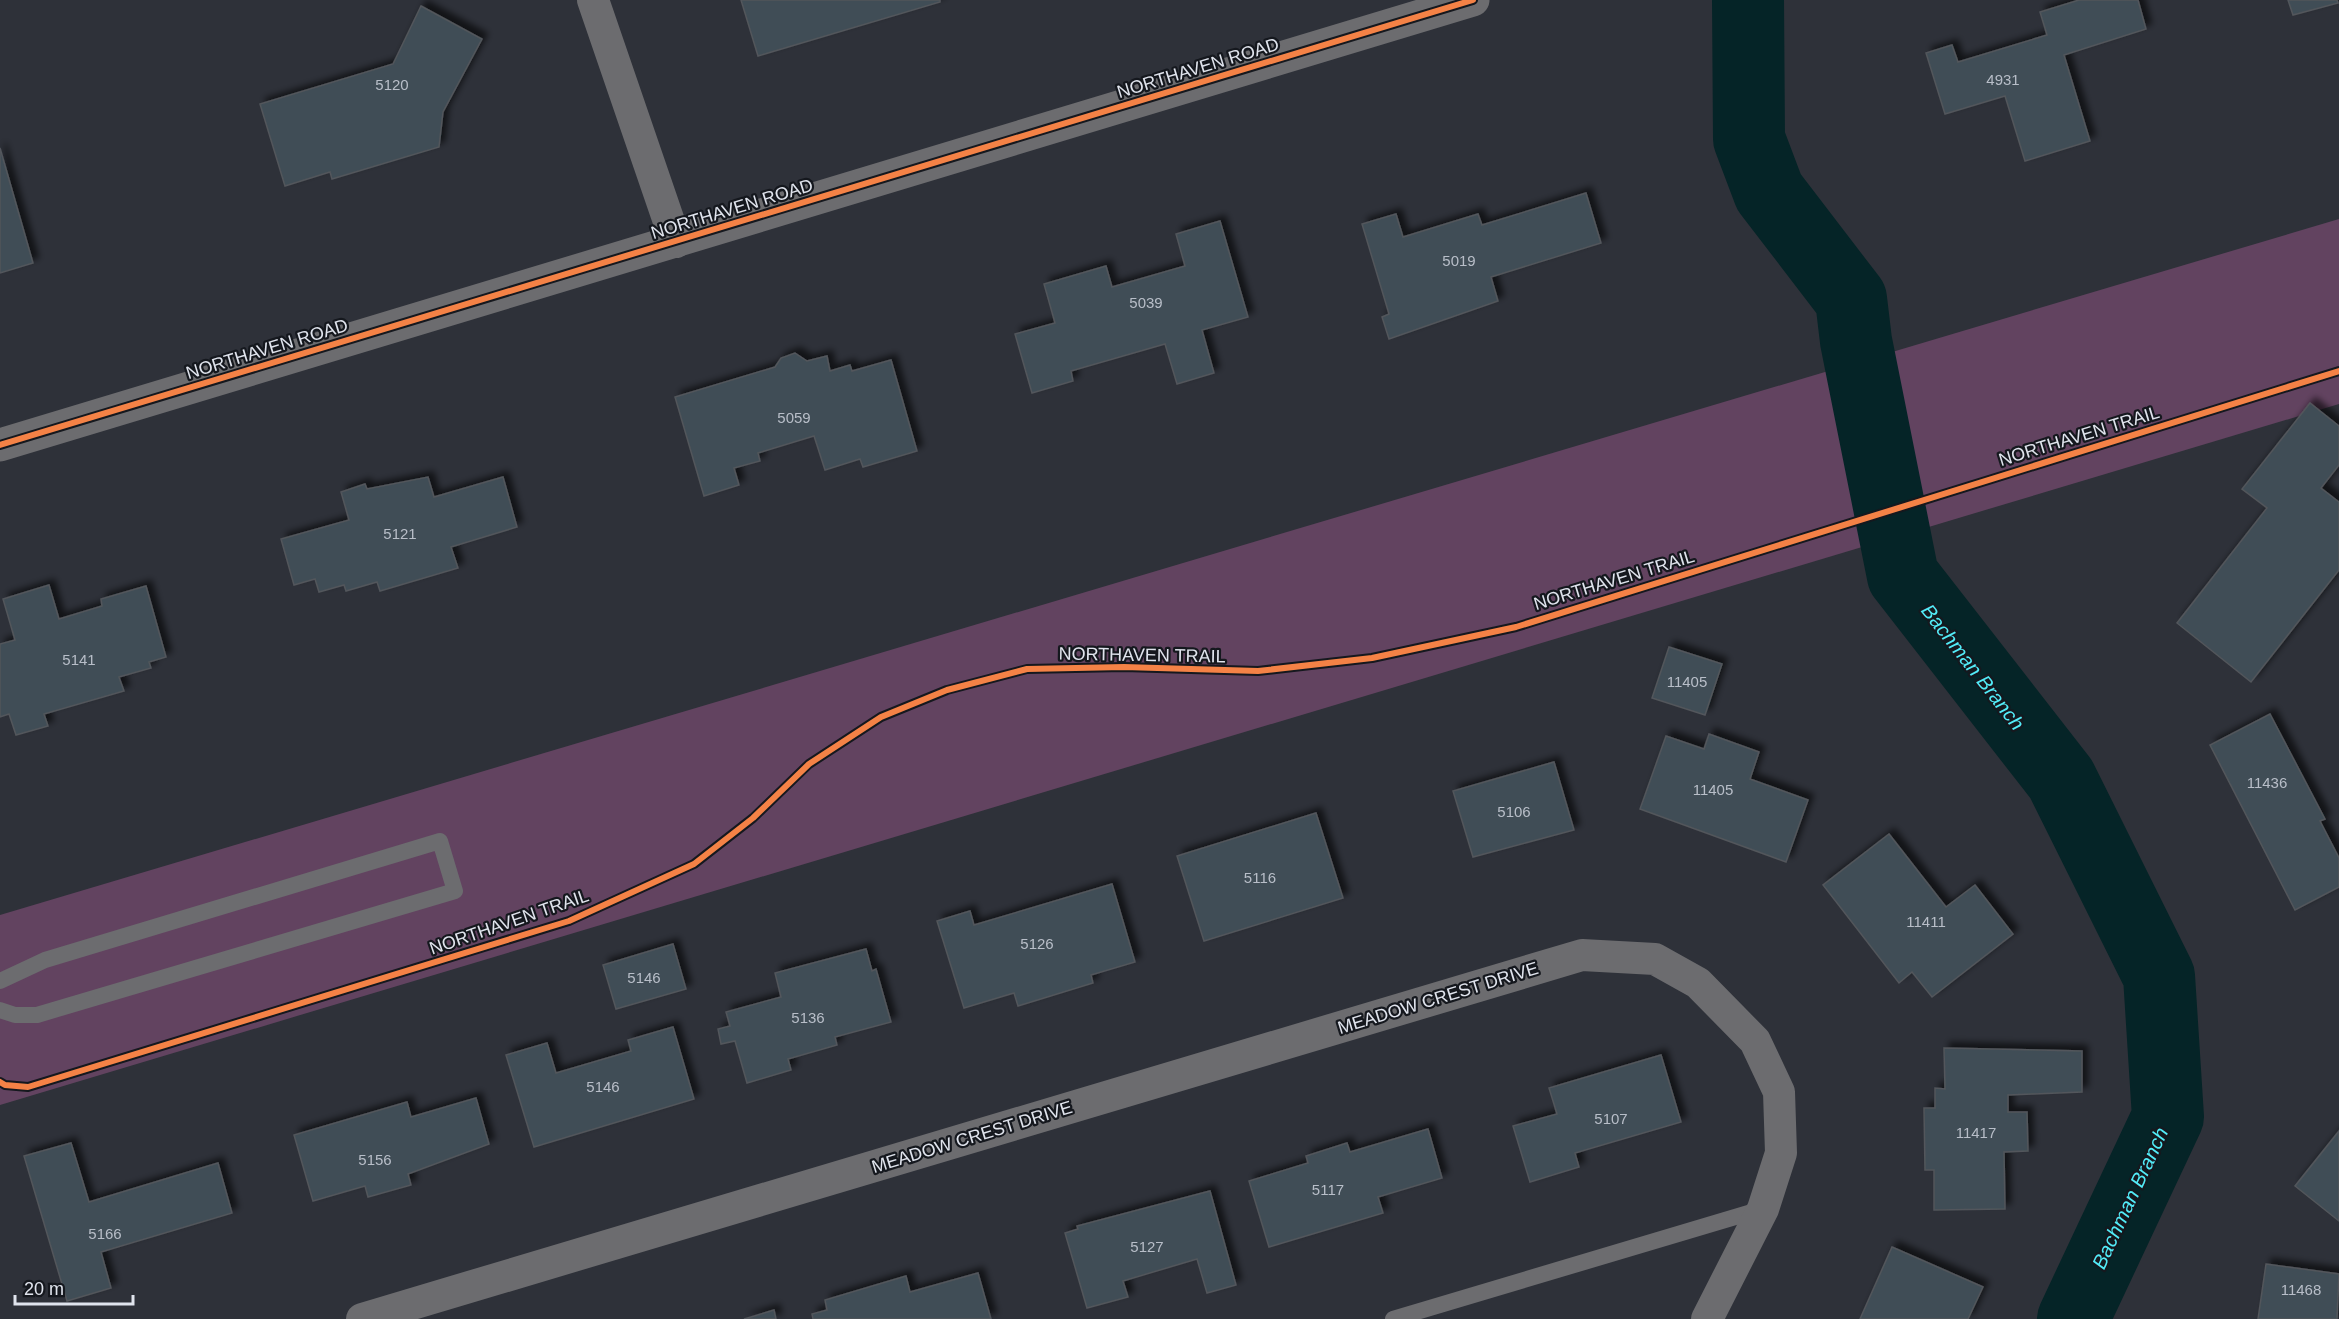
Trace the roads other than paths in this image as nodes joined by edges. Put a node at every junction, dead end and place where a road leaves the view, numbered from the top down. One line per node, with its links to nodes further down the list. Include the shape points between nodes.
1 (594, 0): 3 (street)
2 (1469, 1): 3 (street, NORTHAVEN ROAD)
3 (676, 242): 4 (street, NORTHAVEN ROAD)
4 (0, 445)
5 (0, 981): 6 (lane, via 45,960 440,841 455,891 37,1015)
6 (0, 1010)
7 (1763, 1209): 8 (street, MEADOW CREST DRIVE, via 1781,1153 1779,1092 1755,1041 1698,983 1655,959 1582,955); 9 (lane); 10 (street, MEADOW CREST DRIVE)
8 (362, 1319)
9 (1393, 1319)
10 (1707, 1319)

